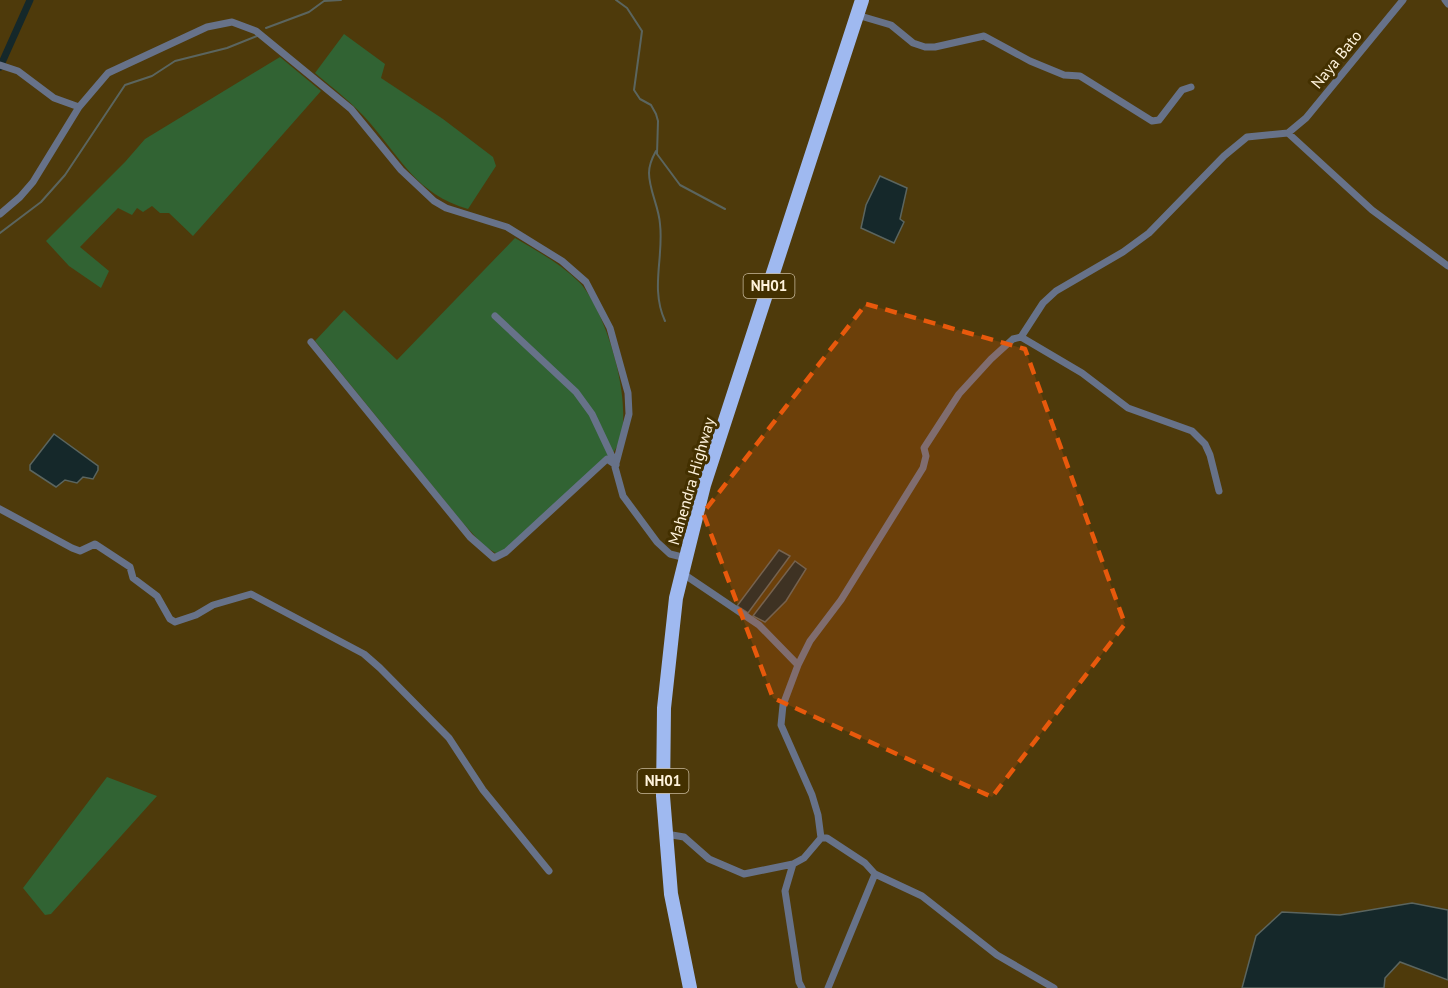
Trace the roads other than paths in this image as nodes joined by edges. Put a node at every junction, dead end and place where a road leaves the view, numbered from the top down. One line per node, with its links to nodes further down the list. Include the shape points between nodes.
1 (862, 0): 5 (highway, Mahendra Highway / NH01)
2 (1403, 0): 9 (street, Naya Bato, via 1306,118)
3 (1445, 0): 4 (street)
4 (1448, 4)
5 (857, 15): 7 (street, via 891,25 924,47 984,36 1030,61 1064,75 1080,76 1152,121 1159,120 1182,90); 18 (highway, Mahendra Highway / NH01, via 704,485)
6 (0, 65): 8 (street, via 18,71 54,98)
7 (1191, 87)
8 (79, 107): 10 (street, via 33,182); 15 (street, via 108,73 198,31 232,22 256,31 351,109 401,170 435,201 507,227 575,270 586,282 610,328 628,393 629,414)
9 (1288, 134): 11 (street, via 1372,210); 13 (street, via 1247,137 1149,233 1056,291 1043,303)
10 (0, 214)
11 (1448, 266)
12 (495, 316): 15 (street, via 576,392)
13 (1021, 337): 16 (street, via 1082,373 1128,408 1192,431 1210,455); 20 (street, via 1012,339 991,358 959,394 924,448 923,468 912,487)
14 (311, 342): 15 (street, via 470,537 494,558 506,552 607,459)
15 (616, 465): 18 (street, via 623,496 657,542 670,554)
16 (1219, 491)
17 (0, 509): 24 (street, via 80,551 95,544 107,549 130,567 137,582 158,596 175,622 251,594 364,654 449,738 476,781)
18 (686, 558): 19 (highway, Mahendra Highway / NH01)
19 (682, 573): 20 (street, via 759,625); 21 (highway, Mahendra Highway / NH01, via 664,708)
20 (798, 665): 22 (street, via 783,705 781,725 812,795)
21 (666, 834): 23 (street, via 684,837 709,859 744,874); 26 (highway, Mahendra Highway / NH01, via 671,894)
22 (821, 838): 23 (street, via 804,858); 25 (street, via 866,863)
23 (793, 864): 27 (street, via 785,891)
24 (549, 871)
25 (875, 874): 28 (street); 29 (street, via 922,896 997,955)
26 (690, 988)
27 (802, 988)
28 (828, 988)
29 (1054, 988)

